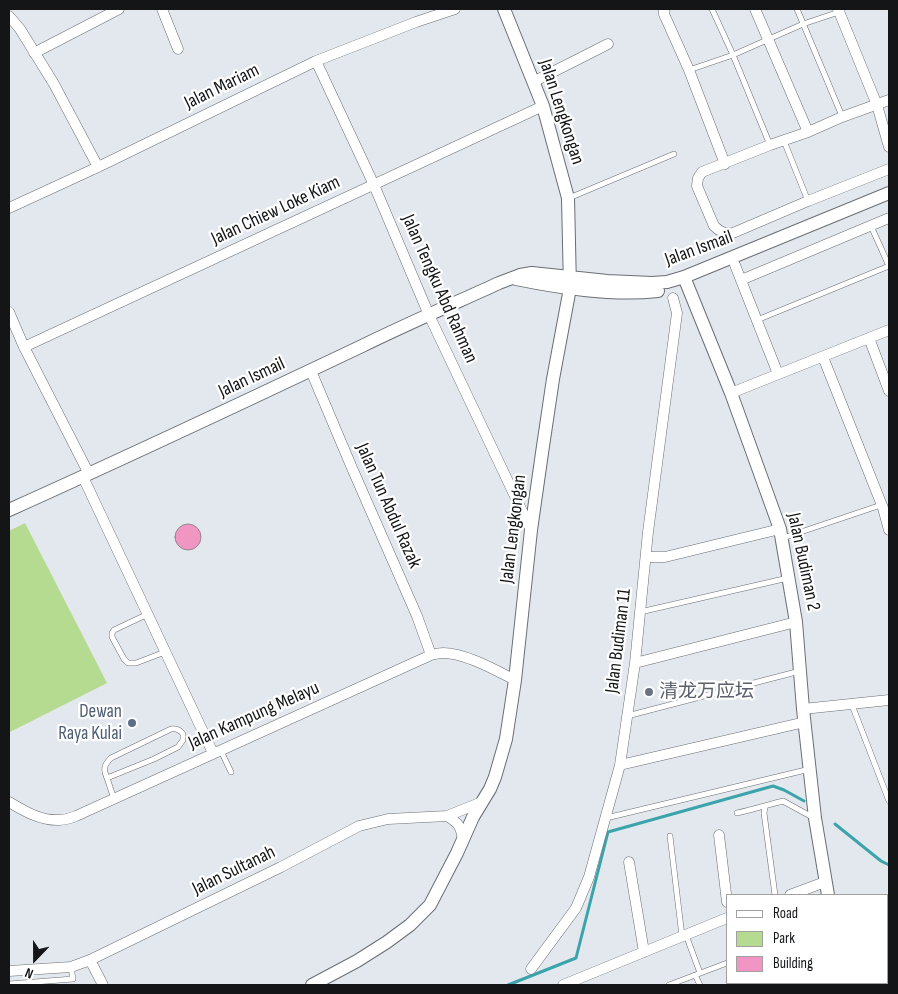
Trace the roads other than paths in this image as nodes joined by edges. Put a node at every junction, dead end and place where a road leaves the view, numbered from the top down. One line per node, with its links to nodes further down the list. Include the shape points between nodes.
1 (119, 9): 15 (street)
2 (162, 9): 14 (street)
3 (455, 9): 17 (street, Jalan Mariam)
4 (504, 9): 19 (street, Jalan Lengkongan)
5 (664, 9): 18 (street)
6 (712, 9): 16 (lane)
7 (755, 9): 12 (street)
8 (797, 9): 11 (lane)
9 (838, 10): 11 (lane); 21 (street)
10 (9, 16): 15 (street)
11 (803, 24): 12 (lane); 23 (lane)
12 (768, 39): 16 (lane); 24 (street)
13 (608, 44): 19 (street)
14 (178, 49)
15 (34, 53): 30 (street)
16 (733, 55): 18 (lane); 26 (lane)
17 (316, 61): 30 (street, Jalan Mariam); 32 (street, Jalan Tengku Abd Rahman)
18 (689, 70): 29 (street)
19 (533, 82): 22 (street, Jalan Lengkongan)
20 (889, 100): 21 (street)
21 (877, 105): 23 (street); 27 (street)
22 (543, 106): 32 (street, Jalan Chiew Loke Kiam); 34 (street, Jalan Lengkongan)
23 (842, 117): 24 (street)
24 (808, 132): 25 (street)
25 (784, 141): 26 (street); 35 (lane)
26 (770, 145): 29 (street)
27 (889, 147)
28 (674, 154): 34 (lane)
29 (725, 164): 35 (street, via 702,172 698,178 698,186 719,231 733,233)
30 (98, 167): 37 (street, Jalan Mariam)
31 (889, 169): 35 (street)
32 (374, 185): 47 (street, Jalan Tengku Abd Rahman); 51 (street, Jalan Chiew Loke Kiam)
33 (889, 193): 43 (street, Jalan Ismail)
34 (568, 198): 44 (street, Jalan Lengkongan)
35 (808, 201)
36 (889, 201): 40 (street, Jalan Ismail)
37 (9, 208)
38 (889, 218): 39 (street)
39 (871, 226): 41 (lane); 42 (street)
40 (735, 265): 42 (street); 43 (street, Jalan Ismail)
41 (889, 266): 48 (lane)
42 (741, 280): 48 (street)
43 (685, 281): 44 (street, Jalan Ismail, via 672,289 636,292 608,291); 56 (street, Jalan Budiman 2)
44 (570, 283): 47 (street, Jalan Ismail, via 542,284 511,278); 60 (street, Jalan Lengkongan)
45 (674, 298): 63 (street, Jalan Budiman 11, via 677,313)
46 (9, 312): 51 (street)
47 (429, 315): 53 (street, Jalan Ismail); 60 (street, Jalan Tengku Abd Rahman)
48 (756, 320): 54 (street)
49 (889, 330): 50 (street)
50 (869, 338): 52 (street); 55 (street)
51 (24, 347): 57 (street)
52 (823, 357): 54 (street); 58 (street)
53 (311, 371): 57 (street, Jalan Ismail); 69 (street, Jalan Tun Abdul Razak)
54 (778, 374): 56 (street)
55 (889, 391)
56 (731, 393): 62 (street, Jalan Budiman 2)
57 (86, 476): 59 (street, Jalan Ismail); 66 (street)
58 (885, 507): 61 (street); 62 (lane)
59 (9, 510)
60 (531, 530): 72 (street, Jalan Lengkongan)
61 (889, 530)
62 (781, 533): 63 (street, via 665,557); 64 (street, Jalan Budiman 2)
63 (646, 557): 65 (street, Jalan Budiman 11)
64 (788, 578): 65 (lane); 67 (street, Jalan Budiman 2)
65 (640, 612): 70 (street, Jalan Budiman 11)
66 (149, 614): 68 (street); 68 (lane, via 114,630 112,637 128,663)
67 (796, 622): 70 (street); 71 (street, Jalan Budiman 2)
68 (165, 652): 78 (street)
69 (431, 655): 72 (street, Jalan Kampung Melayu, via 445,653 466,658); 78 (street, Jalan Kampung Melayu)
70 (634, 663): 76 (street, Jalan Budiman 11)
71 (800, 671): 75 (street, Jalan Budiman 2); 76 (lane)
72 (514, 680): 86 (street, Jalan Lengkongan, via 506,739 495,777)
73 (889, 700): 74 (street)
74 (852, 705): 75 (street); 84 (lane)
75 (803, 709): 77 (street, Jalan Budiman 2)
76 (627, 716): 79 (street, Jalan Budiman 11)
77 (805, 722): 79 (street); 80 (street, Jalan Budiman 2)
78 (217, 752): 81 (lane); 83 (street, Jalan Kampung Melayu)
79 (620, 765): 90 (street, Jalan Budiman 11)
80 (810, 769): 90 (lane); 91 (street, Jalan Budiman 2)
81 (231, 772)
82 (106, 778): 82 (lane, via 104,764 110,758 171,729 180,730 183,734 178,747); 83 (lane)
83 (114, 799): 85 (street, Jalan Kampung Melayu, via 60,820 40,817)
84 (889, 800)
85 (9, 802)
86 (482, 802): 89 (street, Jalan Sultanah); 94 (street, Jalan Lengkongan)
87 (765, 807): 88 (lane); 91 (lane, via 783,801); 98 (lane)
88 (737, 813)
89 (447, 816): 94 (street, via 459,826); 104 (street, Jalan Sultanah, via 388,819 359,826)
90 (605, 818): 107 (street, Jalan Budiman 11, via 589,877 576,908)
91 (815, 818): 96 (street, Jalan Budiman 2)
92 (719, 834): 97 (street)
93 (670, 836): 102 (lane)
94 (463, 840): 113 (street, Jalan Lengkongan, via 430,905 410,926 357,961)
95 (629, 862): 103 (street)
96 (825, 882): 99 (street); 100 (street, Jalan Budiman 2)
97 (726, 894)
98 (775, 894)
99 (793, 894)
100 (828, 894)
101 (726, 918): 102 (street)
102 (684, 936): 103 (street); 109 (lane)
103 (644, 952): 111 (street)
104 (90, 960): 106 (street, Jalan Sultanah); 112 (street)
105 (726, 963): 109 (lane)
106 (71, 967): 108 (street, Jalan Sultanah); 110 (lane, via 73,979)
107 (531, 969)
108 (9, 970)
109 (698, 974): 114 (lane); 115 (lane)
110 (9, 984)
111 (567, 984)
112 (103, 985)
113 (312, 985)
114 (669, 985)
115 (700, 985)

